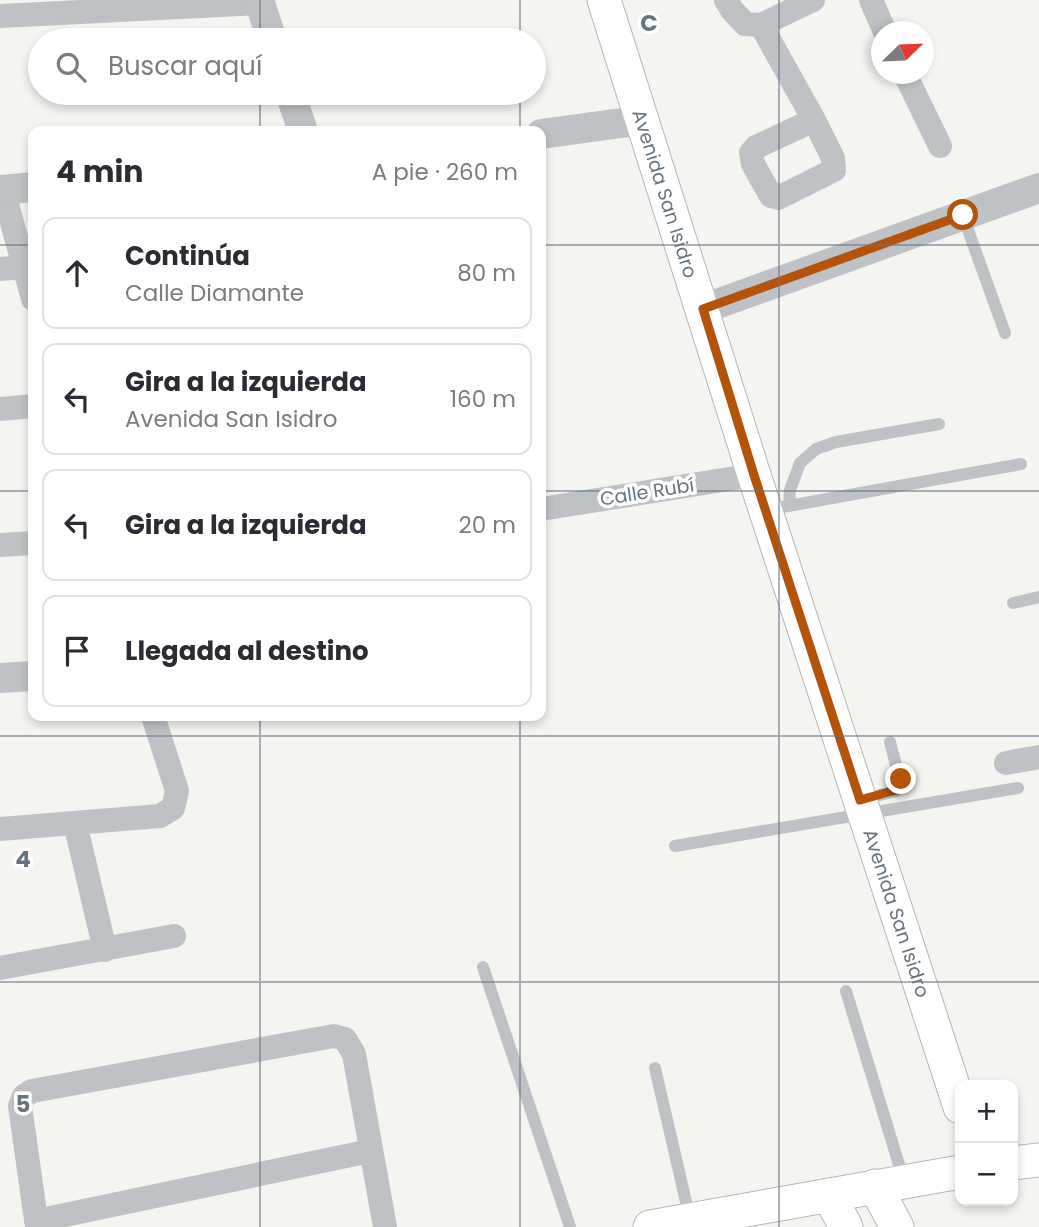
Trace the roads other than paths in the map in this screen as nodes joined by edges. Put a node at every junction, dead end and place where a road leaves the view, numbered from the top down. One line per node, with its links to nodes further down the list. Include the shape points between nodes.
1 (604, 0): 13 (main road, Avenida San Isidro)
2 (726, 0): 9 (street, via 745,24)
3 (813, 0): 6 (street)
4 (871, 0): 8 (street)
5 (259, 1): 7 (street); 10 (street)
6 (781, 7): 9 (street)
7 (0, 16)
8 (881, 21)
9 (761, 25): 14 (street)
10 (268, 28)
11 (910, 84): 17 (street)
12 (294, 105): 15 (street)
13 (643, 120): 16 (street); 25 (main road, Avenida San Isidro)
14 (814, 120)
15 (301, 126)
16 (546, 133)
17 (940, 146)
18 (28, 187): 20 (street)
19 (1039, 188): 21 (street)
20 (2, 190): 22 (street)
21 (963, 215): 25 (street); 26 (lane)
22 (25, 267): 23 (street); 24 (street)
23 (0, 269)
24 (28, 279)
25 (703, 309): 31 (main road, Avenida San Isidro)
26 (1005, 333)
27 (28, 406): 28 (street)
28 (0, 409)
29 (939, 424): 33 (lane, via 816,449 800,463)
30 (1021, 464): 33 (lane)
31 (754, 475): 32 (street, Calle Rubí); 33 (main road, Avenida San Isidro)
32 (546, 508)
33 (777, 508): 45 (main road, Avenida San Isidro)
34 (28, 542): 35 (street)
35 (0, 545)
36 (1039, 597): 37 (lane)
37 (1013, 603)
38 (28, 676): 39 (street)
39 (0, 678)
40 (155, 721): 46 (street, via 177,791 173,808 160,816)
41 (890, 742): 45 (lane, via 901,785)
42 (1039, 757): 43 (street)
43 (1006, 763)
44 (1018, 788): 45 (lane)
45 (862, 806): 48 (lane); 55 (main road, Avenida San Isidro)
46 (75, 823): 47 (street); 50 (street)
47 (0, 829)
48 (675, 846)
49 (174, 936): 50 (street)
50 (105, 950): 52 (street)
51 (483, 967): 65 (lane)
52 (0, 968)
53 (846, 991): 60 (lane)
54 (655, 1068): 62 (lane)
55 (955, 1092)
56 (370, 1151): 63 (street); 63 (street, via 354,1054 345,1039 334,1036 33,1091 24,1096 20,1106); 64 (street)
57 (1039, 1160): 58 (main road)
58 (1018, 1162)
59 (955, 1173): 60 (main road)
60 (889, 1184): 61 (main road); 68 (main road)
61 (829, 1195): 62 (main road); 67 (main road)
62 (690, 1220): 66 (main road)
63 (36, 1224)
64 (385, 1227)
65 (570, 1227)
66 (650, 1227)
67 (846, 1227)
68 (897, 1227)

